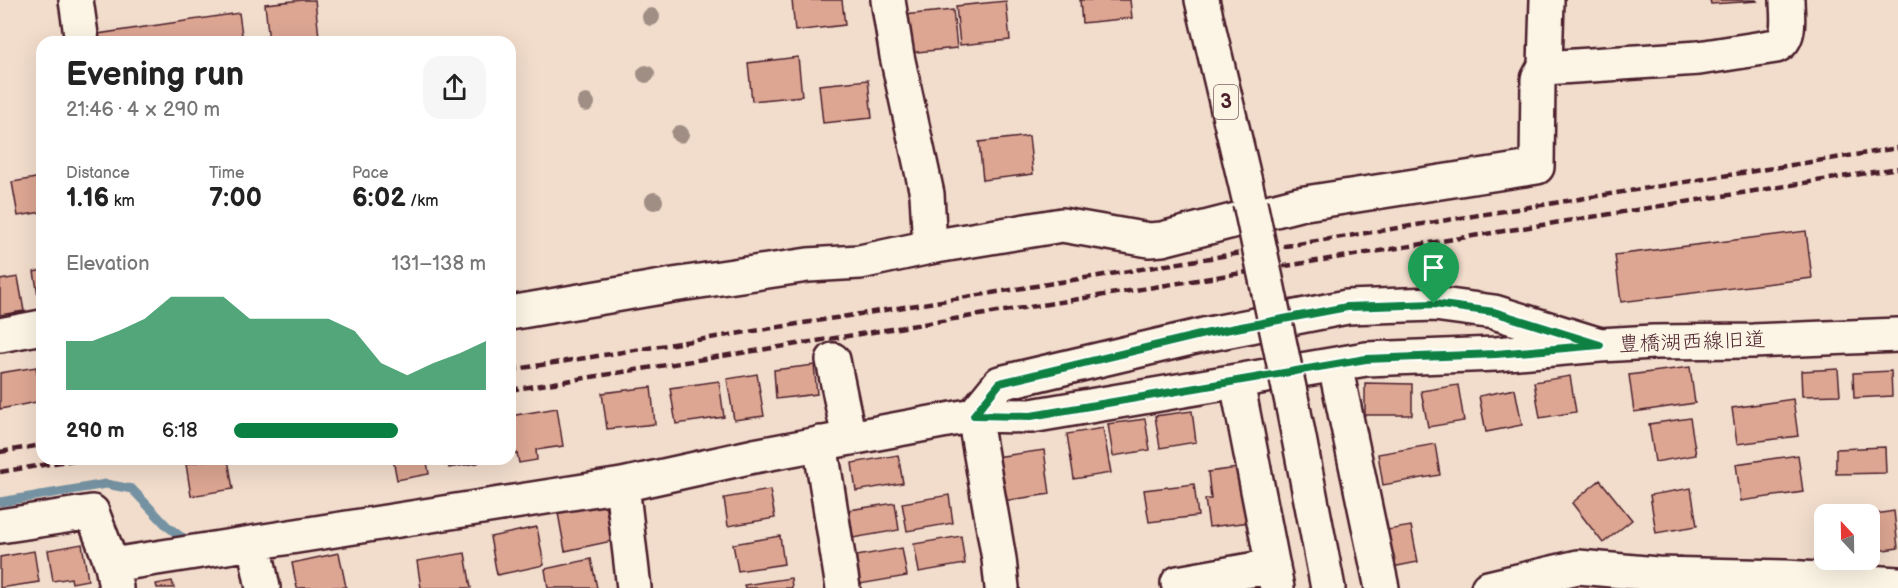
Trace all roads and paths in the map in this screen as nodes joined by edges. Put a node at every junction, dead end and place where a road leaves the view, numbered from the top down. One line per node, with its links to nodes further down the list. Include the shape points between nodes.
1 (76, 0): 6 (street)
2 (888, 0): 8 (street, via 927,194)
3 (1202, 0): 32 (street, 3, bridge, via 1250,203)
4 (1547, 0): 7 (street)
5 (1786, 0): 7 (street, via 1786,36 1776,46 1699,58)
6 (81, 36)
7 (1544, 68): 8 (street, via 1538,79 1537,167 1299,204 1162,239 1062,225)
8 (930, 247): 9 (street, via 860,262 808,265)
9 (516, 312)
10 (36, 328): 11 (street)
11 (0, 335)
12 (1898, 335): 13 (street, 豊橋湖西線旧道)
13 (1600, 345): 15 (street, via 1366,359); 17 (street, 豊橋湖西線旧道, via 1494,312 1434,304 1347,307 1204,334 1000,383)
14 (833, 360): 18 (street)
15 (1335, 365): 16 (street); 33 (street)
16 (1237, 382): 17 (street, via 1031,416); 23 (street)
17 (974, 415): 18 (street); 31 (street)
18 (834, 440): 19 (street); 30 (street)
19 (621, 485): 21 (street); 29 (street)
20 (0, 526): 22 (street, via 92,512)
21 (254, 543): 22 (street); 28 (street)
22 (114, 577)
23 (1275, 577): 26 (street)
24 (1656, 581): 25 (street); 34 (street, via 1578,567)
25 (1786, 582): 27 (street)
26 (1178, 583)
27 (1898, 584)
28 (263, 588)
29 (634, 588)
30 (843, 588)
31 (1002, 588)
32 (1328, 588)
33 (1382, 588)
34 (1488, 588)

